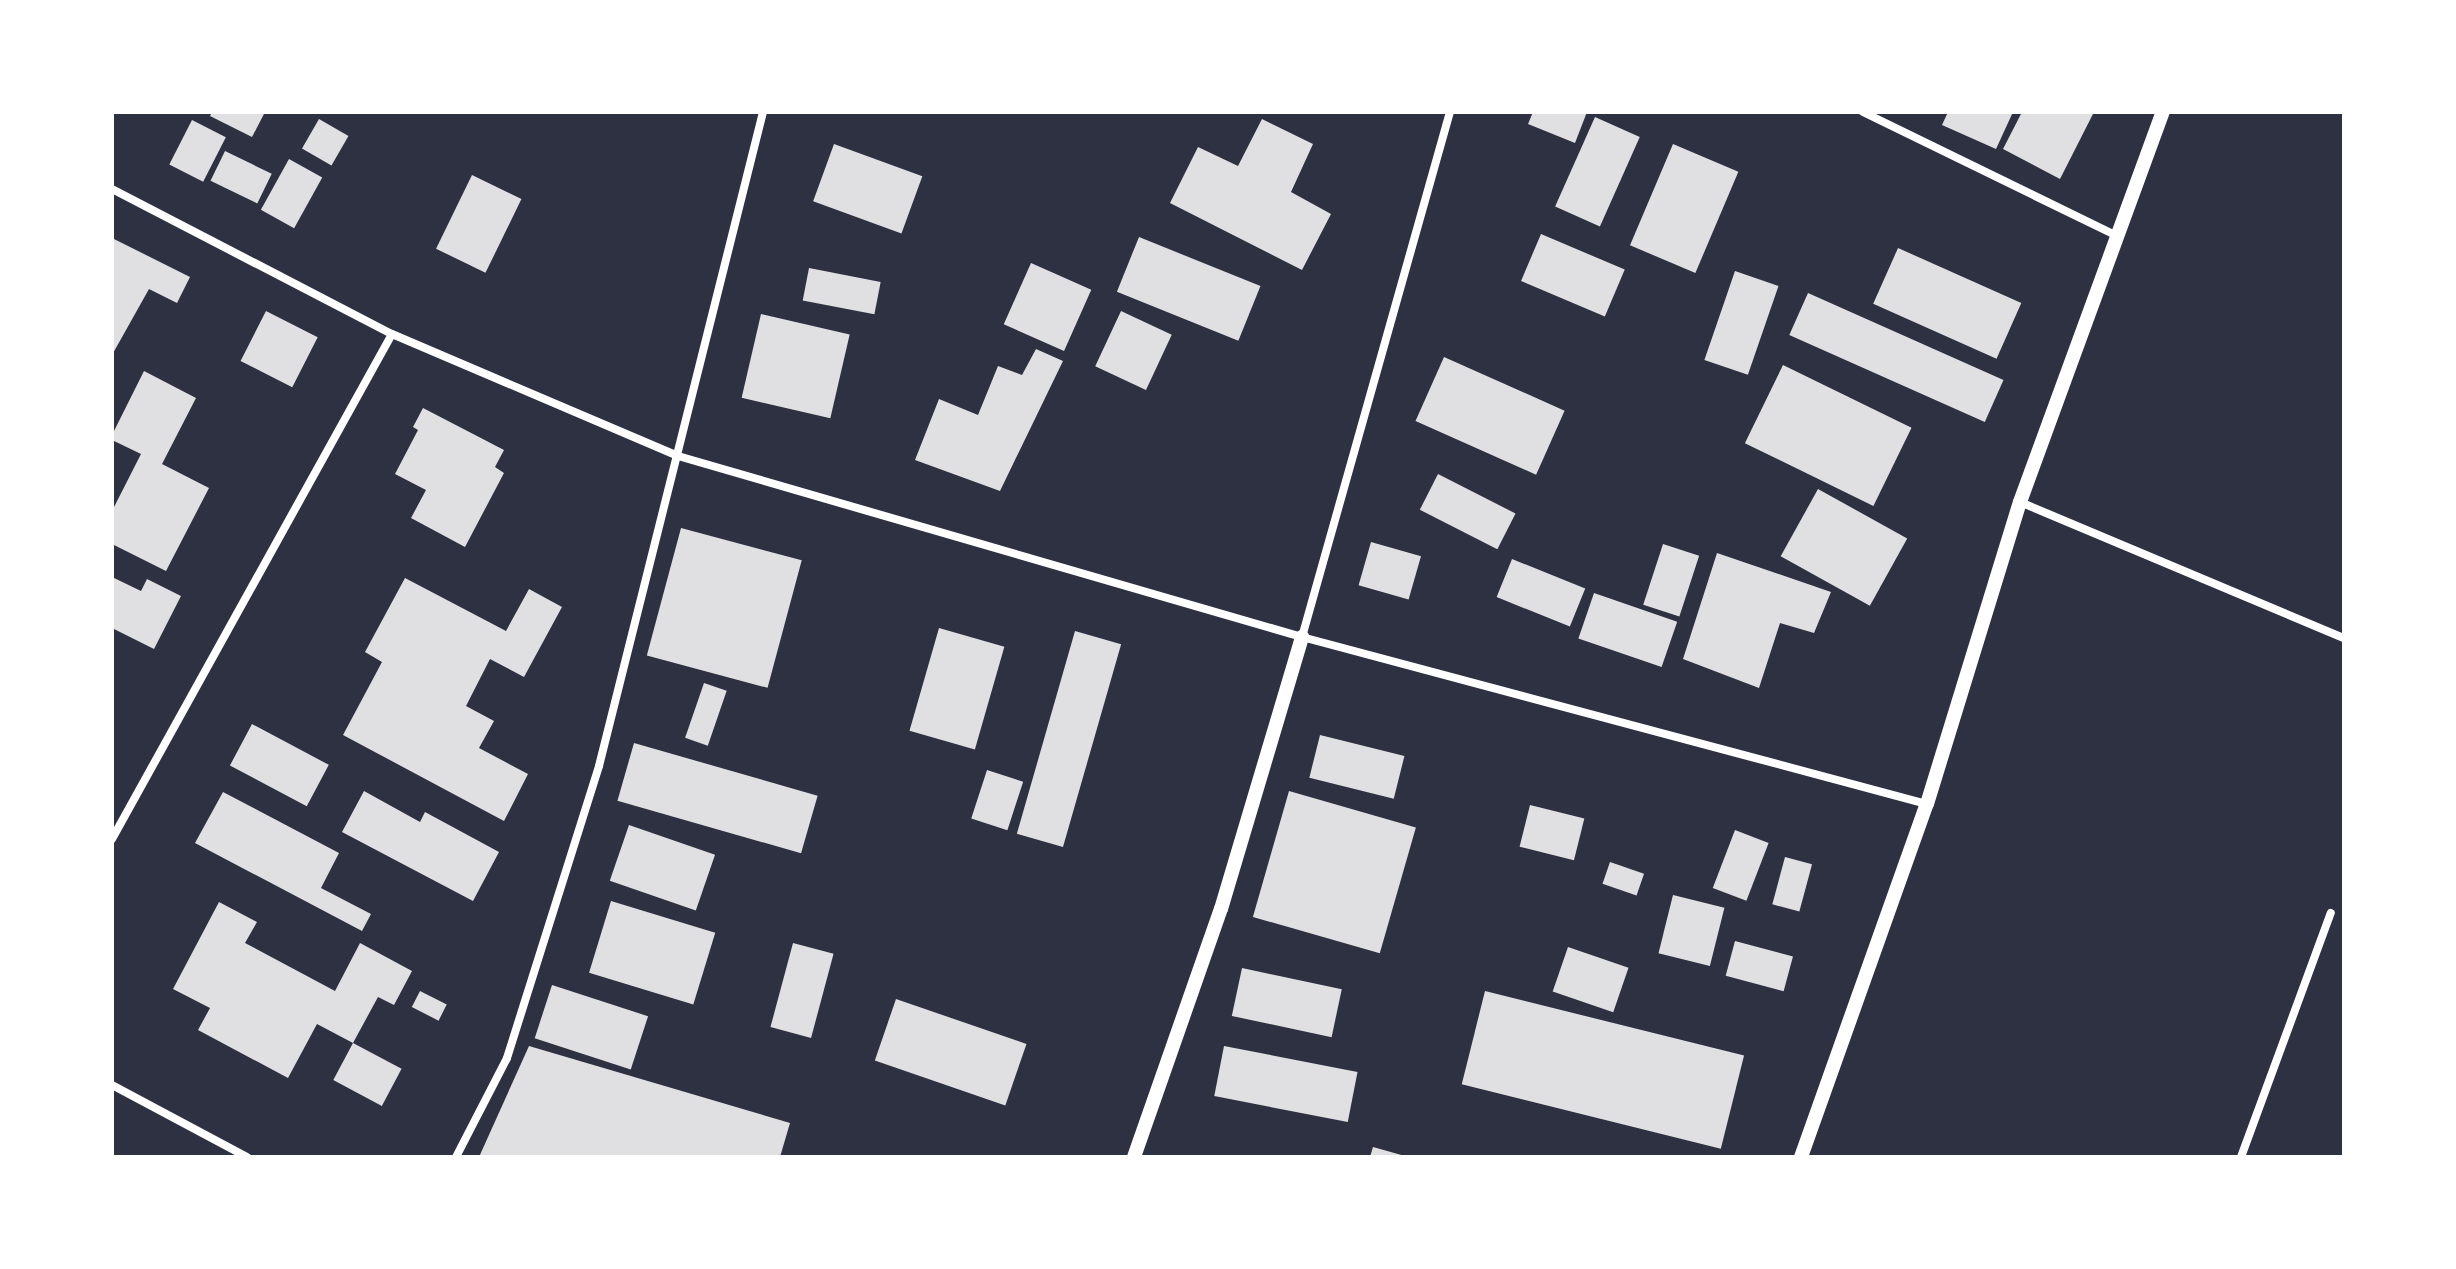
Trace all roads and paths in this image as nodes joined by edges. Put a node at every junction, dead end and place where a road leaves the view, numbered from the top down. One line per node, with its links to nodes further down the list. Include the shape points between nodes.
1 (763, 112): 8 (street)
2 (1450, 112): 10 (street)
3 (1863, 112): 6 (street)
4 (2163, 112): 6 (street)
5 (112, 189): 7 (street)
6 (2115, 235): 9 (street)
7 (392, 334): 8 (street); 13 (street)
8 (678, 456): 10 (street); 17 (street, via 576,839 507,1058)
9 (2020, 502): 11 (street); 12 (street)
10 (1302, 637): 12 (street); 18 (street, via 1221,909)
11 (2344, 638)
12 (1927, 804): 19 (street)
13 (112, 839)
14 (2331, 913): 20 (street)
15 (112, 1085): 16 (street)
16 (247, 1157)
17 (456, 1157)
18 (1134, 1157)
19 (1801, 1157)
20 (2241, 1157)

